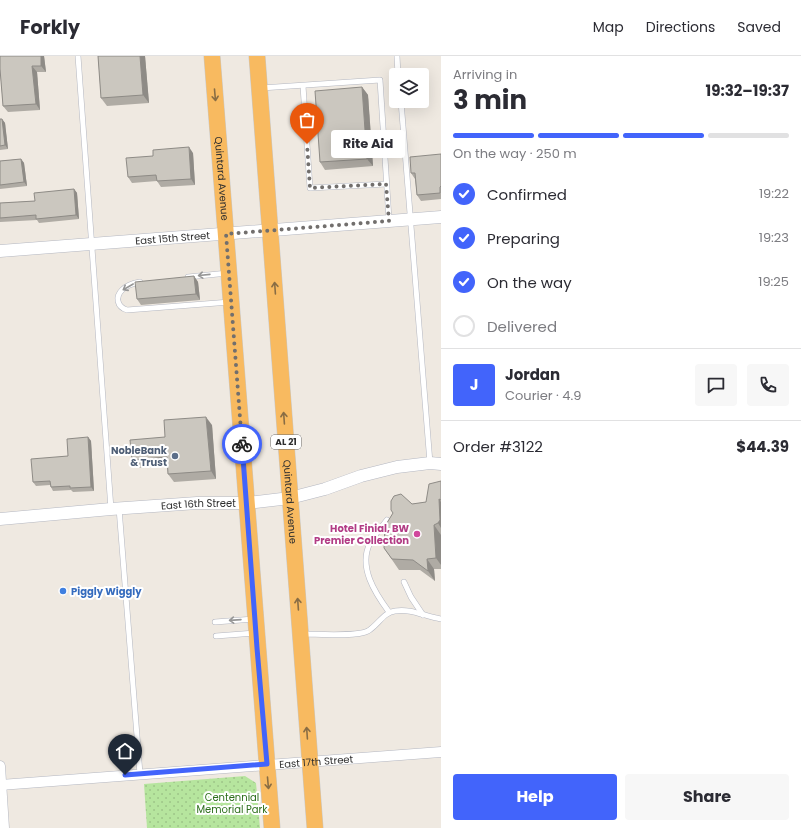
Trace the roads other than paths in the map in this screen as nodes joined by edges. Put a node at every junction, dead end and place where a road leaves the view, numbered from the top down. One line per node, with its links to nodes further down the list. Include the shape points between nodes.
1 (78, 56): 15 (lane)
2 (212, 56): 14 (highway, Quintard Avenue, one-way to 14)
3 (257, 56): 7 (highway, Quintard Avenue / AL 21)
4 (397, 56): 5 (lane)
5 (398, 68)
6 (303, 86): 7 (lane); 9 (lane, via 310,188); 9 (lane, via 380,80)
7 (259, 88): 13 (highway, Quintard Avenue / AL 21)
8 (402, 108): 11 (lane)
9 (386, 184): 12 (lane)
10 (441, 218): 11 (street, East 15th Street)
11 (411, 220): 12 (street, East 15th Street); 21 (lane)
12 (389, 221): 13 (street, East 15th Street)
13 (270, 230): 14 (street, East 15th Street); 22 (highway, Quintard Avenue / AL 21, one-way to 13)
14 (226, 234): 15 (street, East 15th Street); 17 (highway, Quintard Avenue)
15 (92, 244): 16 (street, East 15th Street); 24 (lane)
16 (0, 251)
17 (229, 273): 18 (lane, one-way to 18); 20 (highway, Quintard Avenue)
18 (179, 278)
19 (143, 281): 20 (lane, one-way to 20, via 122,290 118,297 120,307 127,310)
20 (231, 302): 23 (highway, Quintard Avenue)
21 (436, 463): 22 (street, East 16th Street, via 397,467)
22 (290, 498): 23 (street, East 16th Street); 33 (highway, Quintard Avenue / AL 21, one-way to 22)
23 (247, 503): 24 (street, East 16th Street); 32 (highway, Quintard Avenue)
24 (115, 508): 25 (street, East 16th Street); 39 (lane)
25 (0, 519)
26 (387, 520): 28 (lane, via 370,542 366,563 374,590)
27 (404, 582): 29 (lane)
28 (389, 612): 29 (lane, via 407,610); 33 (lane, via 367,631)
29 (423, 615): 30 (lane)
30 (441, 619)
31 (215, 622): 32 (lane, one-way to 31)
32 (255, 626): 34 (lane); 37 (highway, Quintard Avenue)
33 (300, 634): 36 (highway, Quintard Avenue / AL 21, one-way to 33)
34 (216, 636)
35 (441, 752): 36 (street, East 17th Street)
36 (309, 761): 37 (street, East 17th Street); 43 (highway, Quintard Avenue / AL 21)
37 (267, 764): 39 (street, East 17th Street); 42 (highway, Quintard Avenue, one-way to 42)
38 (0, 766): 40 (street)
39 (140, 774): 40 (street, East 17th Street)
40 (1, 784): 41 (street)
41 (3, 822)
42 (272, 828)
43 (315, 828)

